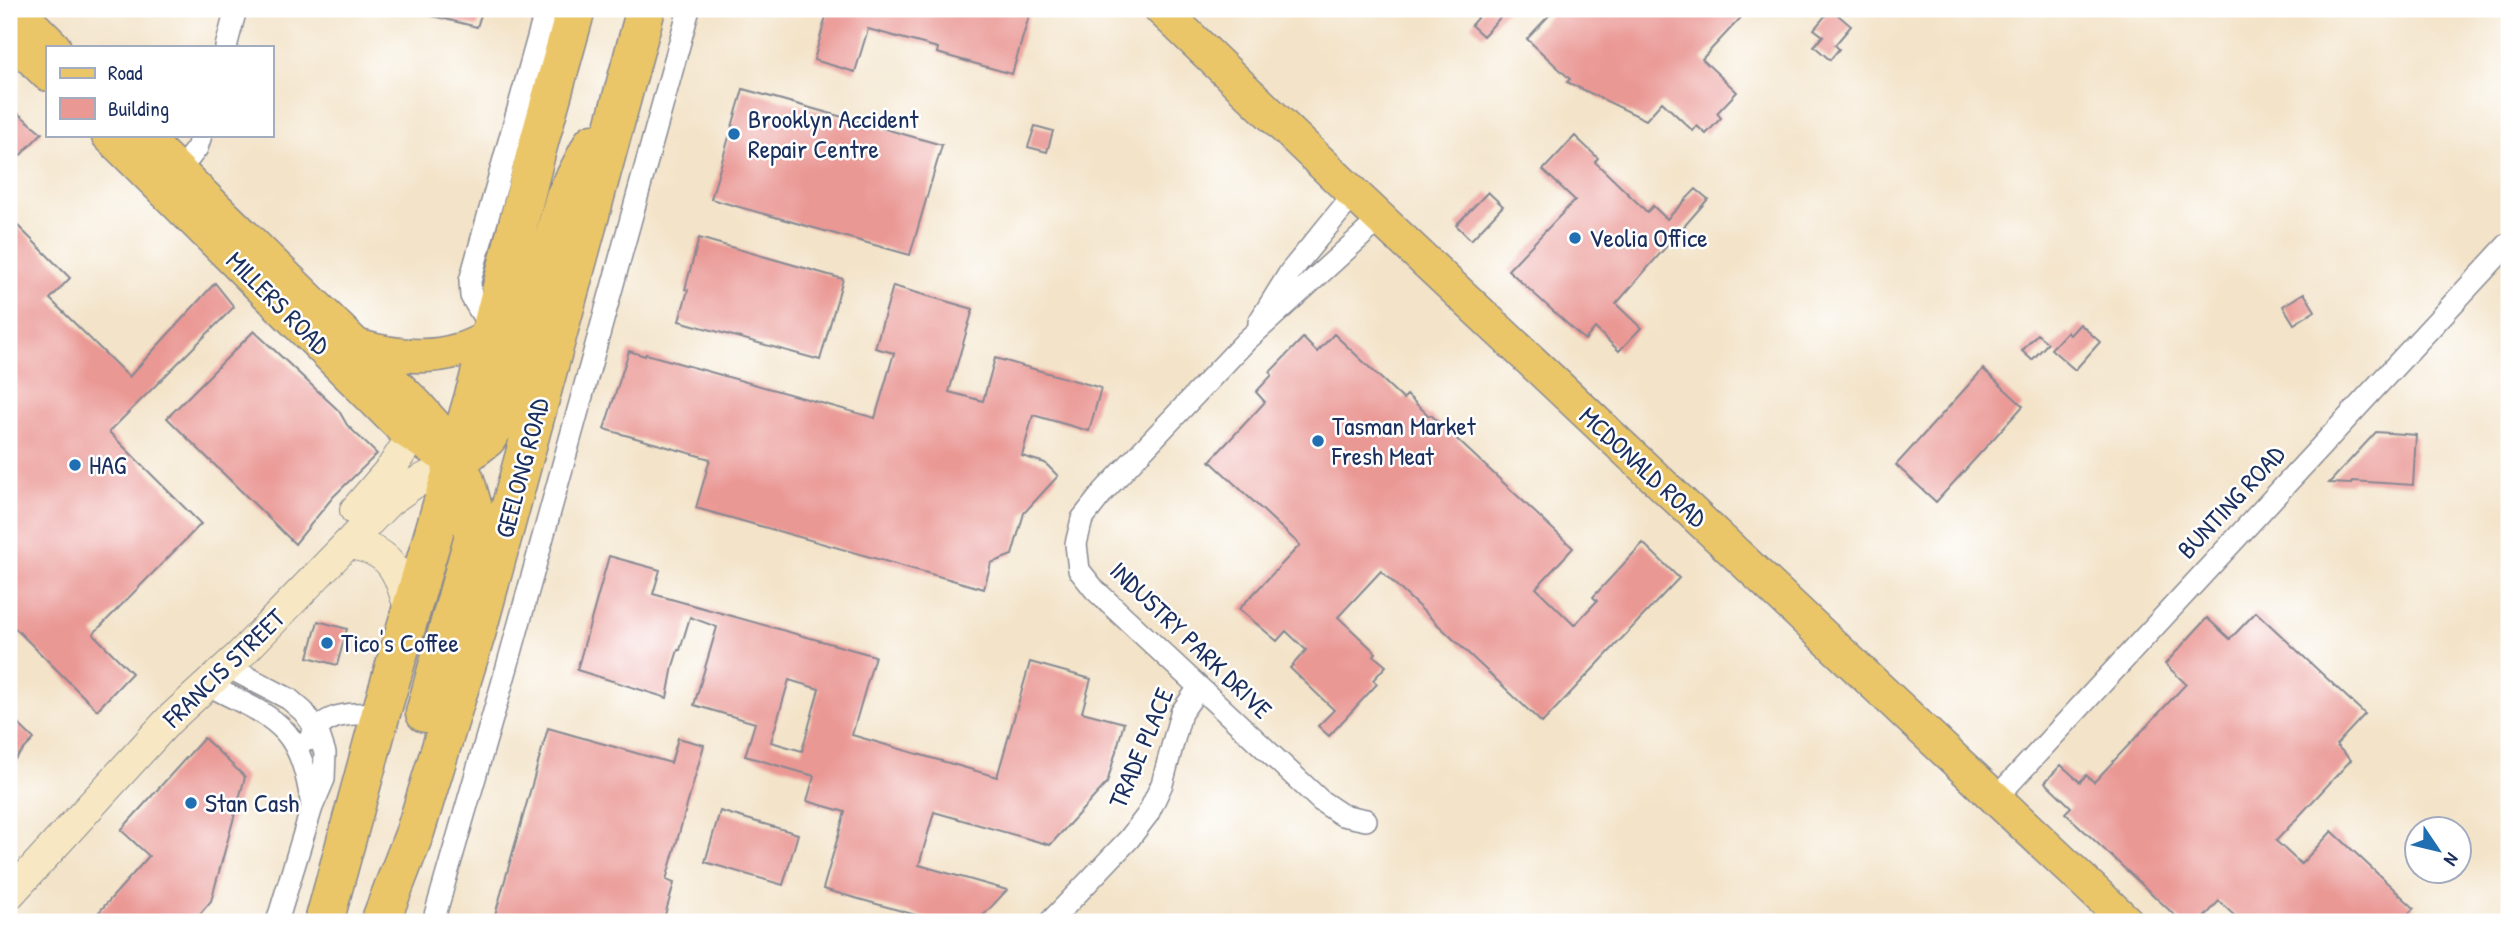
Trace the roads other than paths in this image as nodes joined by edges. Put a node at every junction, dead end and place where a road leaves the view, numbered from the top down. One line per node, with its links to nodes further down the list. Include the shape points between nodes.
1 (16, 9): 9 (main road)
2 (236, 9): 10 (street)
3 (546, 9): 20 (street, via 470,281 471,296)
4 (576, 9): 20 (highway)
5 (646, 9): 12 (highway, GEELONG ROAD)
6 (689, 9): 41 (street, GEELONG ROAD)
7 (1161, 9): 17 (main road, MCDONALD ROAD)
8 (9, 36): 11 (main road)
9 (53, 46)
10 (226, 46)
11 (46, 73)
12 (622, 92): 24 (highway, via 565,197 504,413 482,443); 40 (highway, GEELONG ROAD, via 476,634 415,832)
13 (109, 136): 22 (main road, MILLERS ROAD)
14 (143, 136): 16 (main road, MILLERS ROAD)
15 (201, 136): 16 (street)
16 (179, 171): 22 (main road, MILLERS ROAD)
17 (1354, 194): 18 (main road, MCDONALD ROAD); 21 (street, INDUSTRY PARK DRIVE, via 1290,272)
18 (1380, 219): 21 (street, INDUSTRY PARK DRIVE); 33 (main road, MCDONALD ROAD)
19 (2509, 243): 33 (street, BUNTING ROAD)
20 (491, 334): 22 (main road, via 456,351); 24 (highway)
21 (1246, 341): 29 (street, INDUSTRY PARK DRIVE, via 1104,491 1082,519 1076,544 1079,570 1095,590)
22 (349, 355): 23 (main road, MILLERS ROAD); 24 (main road, MILLERS ROAD, via 424,413)
23 (412, 436): 24 (main road, MILLERS ROAD); 26 (main road)
24 (456, 462): 25 (main road, via 393,498); 27 (highway); 39 (highway, via 473,508 471,548)
25 (348, 544): 26 (main road); 27 (main road, via 374,549 386,559)
26 (309, 572): 28 (main road, FRANCIS STREET, via 226,646)
27 (411, 614): 30 (highway)
28 (215, 673): 31 (street, via 289,699); 32 (street, via 277,722 291,737); 36 (main road, FRANCIS STREET)
29 (1198, 688): 35 (street, INDUSTRY PARK DRIVE, via 1321,801 1342,815); 42 (street, TRADE PLACE, via 1181,713 1162,784 1148,814)
30 (381, 713): 31 (street, via 335,717); 38 (highway)
31 (317, 729): 32 (street); 34 (street, via 326,769)
32 (302, 761): 34 (street)
33 (1995, 799): 43 (main road, MCDONALD ROAD)
34 (313, 807): 37 (street)
35 (1366, 820)
36 (9, 895)
37 (277, 922)
38 (324, 922)
39 (367, 922)
40 (380, 922)
41 (433, 922)
42 (1050, 922)
43 (2127, 922)

